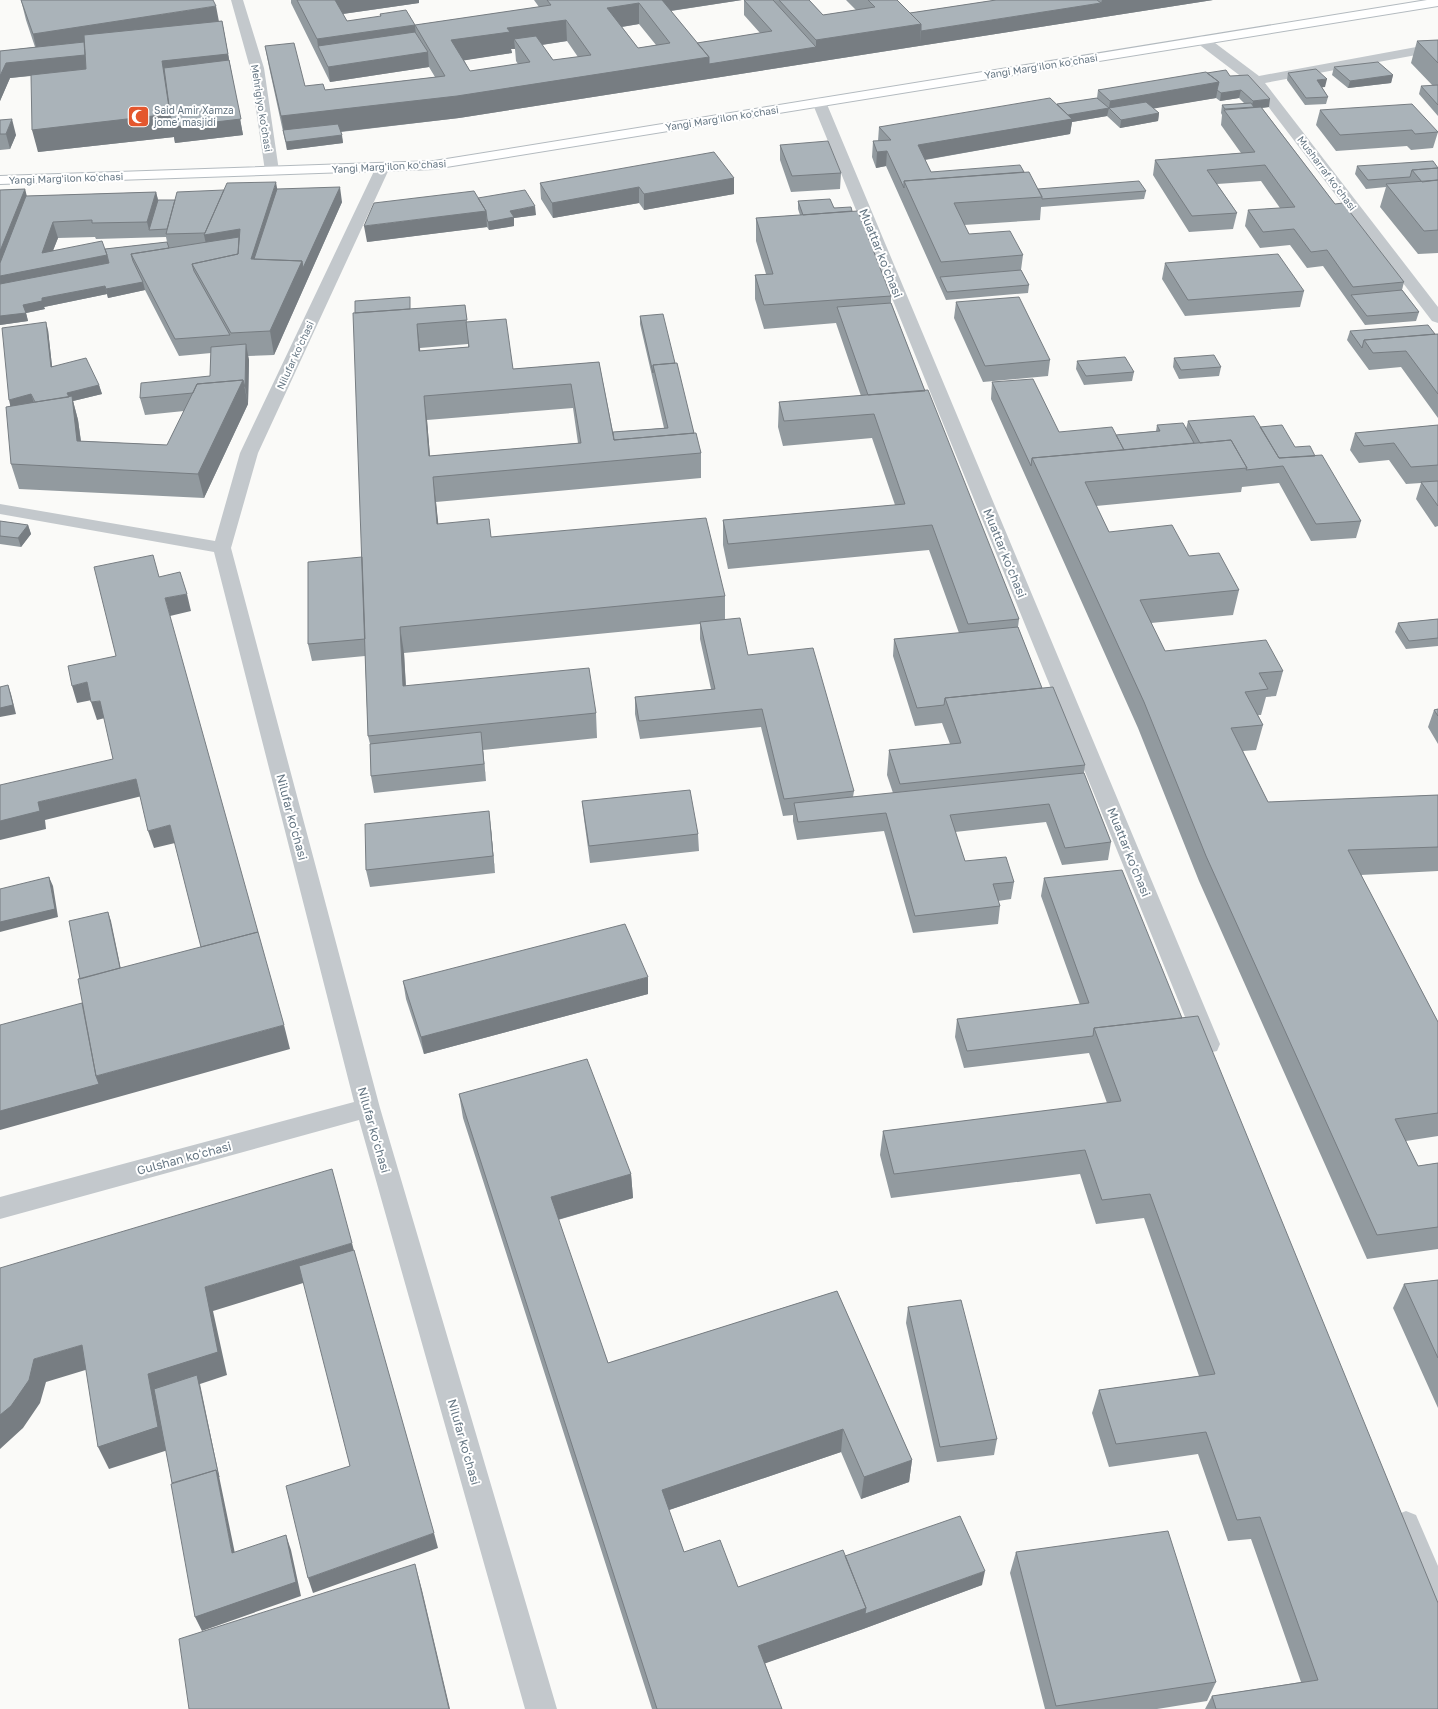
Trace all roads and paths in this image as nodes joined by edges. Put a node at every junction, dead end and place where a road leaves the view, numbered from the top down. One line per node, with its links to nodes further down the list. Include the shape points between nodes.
1 (237, 0): 8 (street, Mehrigiyo ko'chasi, via 258,68)
2 (1438, 2): 3 (main road, Yangi Margʻilon koʻchasi)
3 (1202, 40): 5 (street, Musharraf koʻchasi); 6 (main road, Yangi Margʻilon koʻchasi)
4 (1438, 47): 5 (street)
5 (1256, 81): 10 (street, Musharraf koʻchasi)
6 (819, 102): 7 (main road, Yangi Margʻilon koʻchasi, via 434,165); 13 (street, Muattar koʻchasi)
7 (383, 167): 8 (main road, Yangi Margʻilon koʻchasi); 12 (street, Nilufar koʻchasi, via 249,453)
8 (272, 171): 9 (main road, Yangi Margʻilon koʻchasi)
9 (0, 180)
10 (1438, 318)
11 (0, 509): 12 (street)
12 (222, 548): 14 (street, Nilufar koʻchasi)
13 (1216, 1063)
14 (368, 1108): 15 (street, Gulshan koʻchasi); 18 (street, Nilufar koʻchasi)
15 (0, 1208)
16 (1398, 1506): 17 (street)
17 (1438, 1602)
18 (541, 1709)

